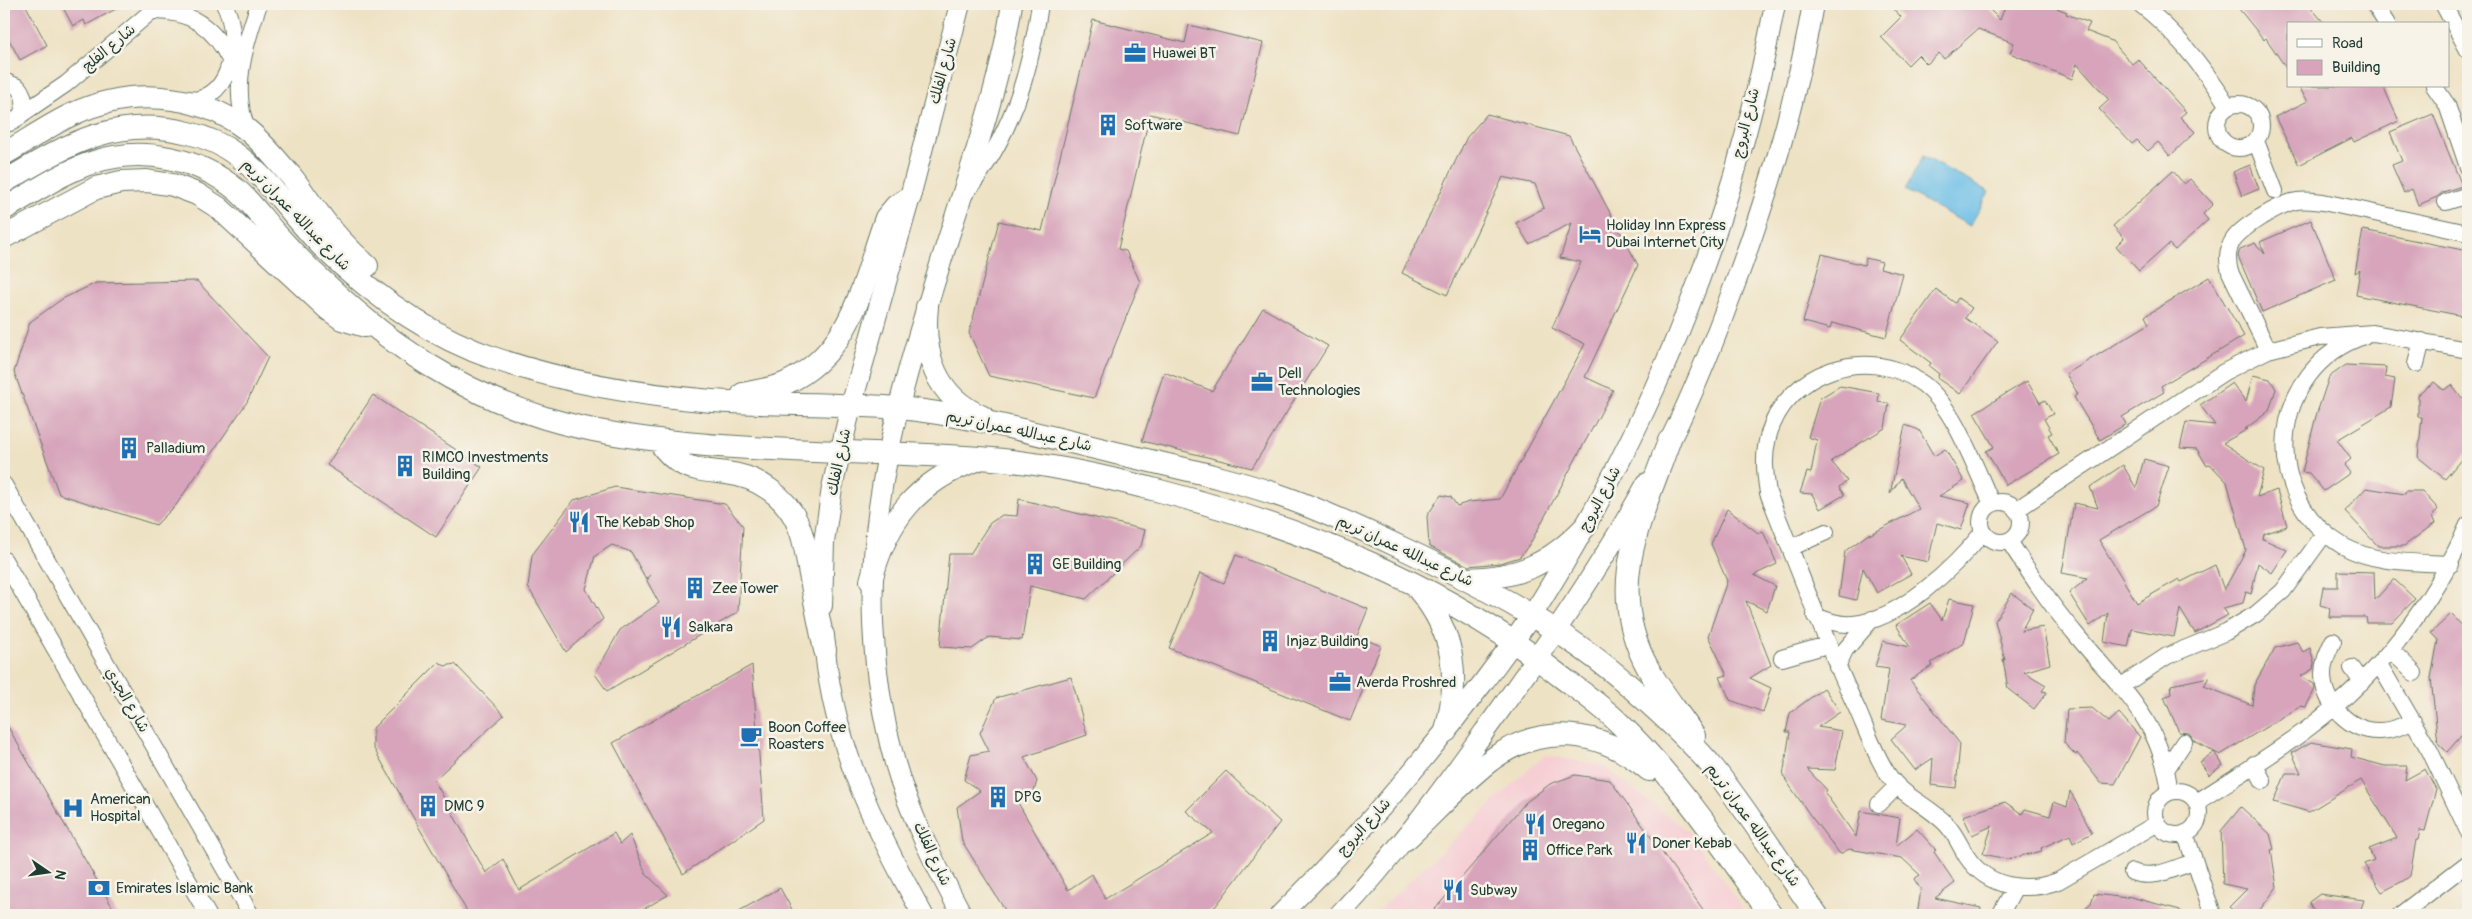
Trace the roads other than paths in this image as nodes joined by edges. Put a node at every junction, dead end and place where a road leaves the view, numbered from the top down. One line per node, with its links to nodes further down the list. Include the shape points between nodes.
1 (224, 4): 14 (street, via 233,42)
2 (259, 4): 22 (street, via 248,38 240,89 239,103)
3 (960, 4): 29 (street, شارع الفلك)
4 (1012, 4): 30 (street, شارع الفلك, via 998,80)
5 (1040, 4): 30 (street, via 1030,62 1019,100 1003,137)
6 (1774, 4): 57 (street, شارع البروج, via 1743,138 1693,298 1626,452)
7 (1813, 4): 48 (street, شارع البروج, via 1783,136 1752,240 1714,342)
8 (2140, 4): 19 (street, via 2190,53)
9 (2374, 4): 12 (street)
10 (2443, 4): 13 (street)
11 (156, 7): 14 (street, via 185,14 200,22 223,45); 16 (street, شارع الفلج)
12 (2386, 22)
13 (2468, 50)
14 (230, 60): 18 (street, via 221,83 211,92 200,98)
15 (11, 84): 16 (street, شارع الفلج, via 34,90); 20 (street, via 25,100)
16 (66, 84): 20 (street, شارع الفلج)
17 (2435, 88): 25 (street, via 2447,105)
18 (181, 100): 22 (main road, via 230,118); 24 (main road, via 127,98 99,104 72,114)
19 (2228, 106): 23 (street, via 2243,104 2257,112 2262,126); 23 (street, via 2219,118 2218,133 2222,140 2242,148)
20 (22, 114): 21 (street, شارع الفلج)
21 (4, 124)
22 (248, 131): 38 (main road, via 292,178 348,248 383,280 432,316)
23 (2256, 141): 27 (street)
24 (4, 154)
25 (2468, 167)
26 (4, 182): 38 (main road, شارع عبدالله عمران تريم, via 64,146 96,134 131,127 168,128 203,137 235,153 263,179 321,245 359,280)
27 (2275, 191)
28 (2468, 195): 31 (street)
29 (910, 197): 43 (main road, via 886,218 854,313 826,356 782,385); 44 (street, شارع الفلك)
30 (960, 201): 35 (street, شارع الفلك)
31 (2446, 202)
32 (4, 209): 36 (main road, شارع عبدالله عمران تريم, via 94,161 124,155 186,162 214,174 240,192 307,266)
33 (2468, 233): 40 (street, via 2323,202 2300,201 2278,207 2240,231 2228,250 2227,261)
34 (4, 237): 36 (main road, via 96,188 121,182 173,185 197,194 219,208 328,310 357,325)
35 (926, 307): 45 (street, شارع الفلك); 46 (main road, via 924,331 928,355 937,375 952,397 972,413)
36 (374, 327): 47 (main road, شارع عبدالله عمران تريم, via 400,348 444,375 519,409 612,435)
37 (2374, 333): 39 (street); 40 (street, via 2320,337); 60 (street, via 2335,350 2319,364 2305,380 2287,423 2287,469 2294,492 2306,512)
38 (446, 338): 43 (main road, شارع عبدالله عمران تريم, via 494,358 564,378 638,392)
39 (2422, 341): 41 (street); 42 (street)
40 (2268, 350): 55 (street, via 2224,372)
41 (2468, 350)
42 (2416, 364)
43 (713, 401): 44 (main road, شارع عبدالله عمران تريم)
44 (851, 406): 45 (main road, شارع عبدالله عمران تريم); 49 (street, شارع الفلك)
45 (898, 408): 46 (main road, شارع عبدالله عمران تريم); 50 (street, شارع الفلك)
46 (995, 423): 66 (main road, شارع عبدالله عمران تريم, via 1289,498)
47 (658, 440): 49 (main road, شارع عبدالله عمران تريم, via 729,448); 76 (main road, via 679,464 694,470 734,474 756,481 791,512 804,540)
48 (1670, 441): 72 (street, شارع البروج); 91 (main road, via 1630,557 1626,590 1629,621 1650,672 1682,716)
49 (841, 452): 50 (main road, شارع عبدالله عمران تريم); 76 (street, شارع الفلك, via 824,542)
50 (888, 455): 51 (main road, شارع عبدالله عمران تريم); 67 (street, شارع الفلك, via 876,518)
51 (983, 458): 67 (main road, via 936,479 916,496 887,535); 68 (main road, شارع عبدالله عمران تريم, via 1084,473 1217,507 1341,549)
52 (4, 485): 63 (street, شارع الجدي)
53 (4, 500): 63 (street, via 24,538)
54 (1992, 504): 55 (street, via 2005,503); 59 (street, via 1981,517); 62 (street, via 1949,412 1938,396 1907,374 1870,364 1851,365 1815,377 1799,388 1786,402 1768,436 1766,484)
55 (2016, 510): 61 (street, via 2021,523 2015,537)
56 (2468, 525): 65 (street)
57 (1586, 526): 66 (main road, via 1567,545 1528,569 1492,578); 69 (street, شارع البروج)
58 (1826, 532): 62 (street)
59 (1983, 532): 61 (street, via 1994,541); 71 (street, via 1965,555 1922,592)
60 (2325, 532): 65 (street, via 2366,556); 85 (street, via 2283,591 2256,614 2226,632 2167,656)
61 (2009, 540): 85 (street, via 2060,616)
62 (1790, 548): 70 (street)
63 (40, 549): 108 (street, شارع الجدي)
64 (4, 560): 107 (street)
65 (2451, 564): 77 (street)
66 (1465, 578): 69 (main road, شارع عبدالله عمران تريم)
67 (871, 581): 110 (street, شارع الفلك, via 878,684 896,764 911,810)
68 (1412, 583): 73 (main road, شارع عبدالله عمران تريم); 88 (main road, via 1430,603 1451,651 1453,704)
69 (1532, 615): 72 (main road, شارع عبدالله عمران تريم); 73 (street, شارع البروج)
70 (1815, 616): 71 (street, via 1834,623); 75 (street)
71 (1872, 620): 81 (street, via 1845,650)
72 (1557, 631): 78 (street, شارع البروج); 91 (main road, شارع عبدالله عمران تريم, via 1631,686)
73 (1513, 641): 78 (main road, شارع عبدالله عمران تريم); 88 (street, شارع البروج)
74 (2333, 641): 86 (street, via 2325,658 2323,675 2326,692)
75 (1827, 645): 79 (street); 81 (street)
76 (825, 650): 109 (street, شارع الفلك, via 834,702 850,762 872,818)
77 (2391, 650): 80 (street); 83 (street)
78 (1538, 658): 98 (main road, شارع عبدالله عمران تريم, via 1616,720); 102 (street, شارع البروج)
79 (1782, 658)
80 (2379, 664): 84 (street); 87 (street)
81 (1837, 667): 94 (street, via 1884,766)
82 (2352, 668): 84 (street)
83 (2414, 673)
84 (2362, 682): 86 (street)
85 (2120, 687): 92 (street, via 2149,724)
86 (2334, 708): 87 (street, via 2346,720 2362,728 2380,731); 90 (street)
87 (2413, 721): 100 (street)
88 (1446, 731): 111 (street, شارع البروج, via 1374,818)
89 (2184, 742): 92 (street)
90 (2254, 764): 93 (street); 96 (street)
91 (1712, 767): 114 (main road, شارع عبدالله عمران تريم)
92 (2167, 768): 95 (street)
93 (2263, 781)
94 (1897, 786): 97 (street); 106 (street, via 1944,822 1976,868 2001,883)
95 (2170, 792): 96 (street, via 2185,792); 99 (street, via 2156,808)
96 (2196, 802): 101 (street, via 2199,817)
97 (1879, 804)
98 (1698, 812): 102 (main road, via 1632,755 1599,740 1553,735 1518,744 1487,763); 113 (main road, شارع عبدالله عمران تريم)
99 (2158, 823): 101 (street, via 2170,833); 106 (street, via 2058,881 2045,886)
100 (2468, 831)
101 (2185, 833): 103 (street)
102 (1406, 839): 112 (street, شارع البروج)
103 (2193, 862): 105 (street, via 2155,875); 116 (street)
104 (2468, 863): 117 (street)
105 (2132, 872)
106 (2015, 887): 115 (street)
107 (208, 915)
108 (251, 915)
109 (924, 915)
110 (962, 915)
111 (1280, 915)
112 (1339, 915)
113 (1772, 915)
114 (1817, 915)
115 (2000, 915)
116 (2213, 915)
117 (2400, 915)

